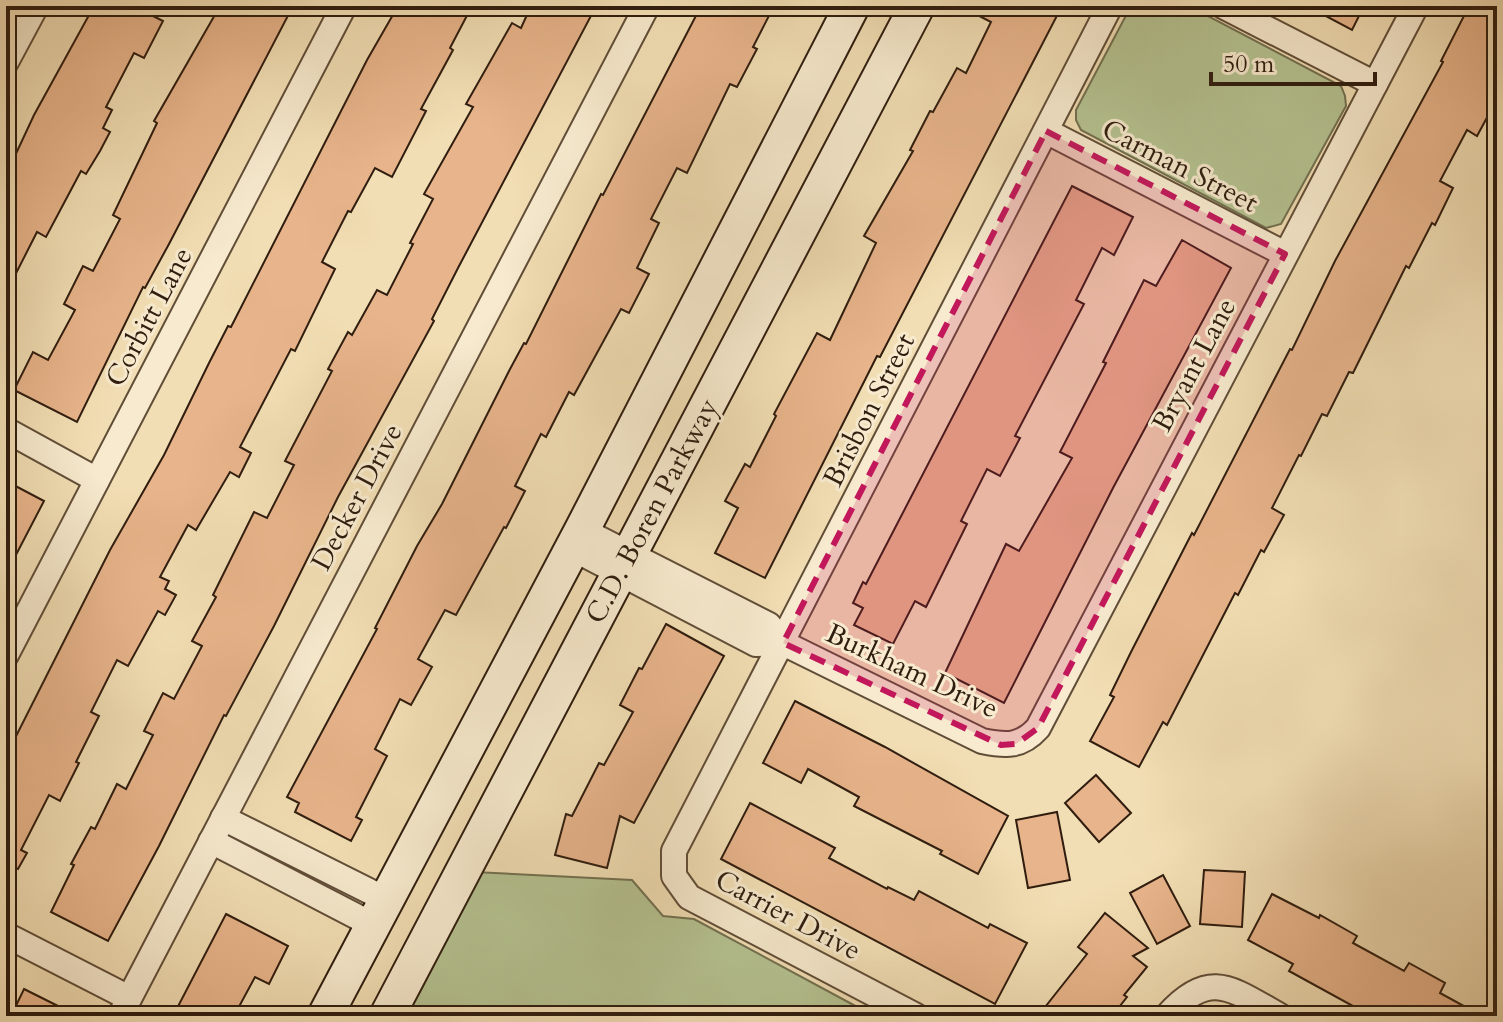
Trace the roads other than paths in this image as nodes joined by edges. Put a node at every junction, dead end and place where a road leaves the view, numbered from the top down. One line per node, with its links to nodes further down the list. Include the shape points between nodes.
1 (36, 6): 9 (street)
2 (344, 6): 14 (street, Corbitt Lane)
3 (647, 6): 20 (street, Decker Drive)
4 (852, 6): 15 (street, C.D. Boren Parkway)
5 (917, 6): 16 (street, C.D. Boren Parkway)
6 (1110, 6): 11 (street, Brisbon Street)
7 (1223, 6): 10 (street)
8 (1416, 6): 10 (street, Bryant Lane)
9 (6, 62)
10 (1375, 84): 12 (street, Bryant Lane)
11 (1046, 131): 12 (street, Carman Street); 17 (street, Brisbon Street)
12 (1285, 254): 19 (street, Bryant Lane, via 1038,728)
13 (6, 430): 14 (street)
14 (97, 480): 18 (street, Corbitt Lane)
15 (577, 539): 16 (street, Burkham Drive); 23 (street, C.D. Boren Parkway)
16 (625, 564): 17 (street, Burkham Drive, via 769,625); 27 (street, C.D. Boren Parkway)
17 (783, 643): 19 (street, Burkham Drive, via 982,741); 21 (street, Brisbon Street)
18 (6, 655)
19 (1016, 744)
20 (223, 818): 22 (street, Decker Drive); 23 (street)
21 (679, 839): 28 (street, Carrier Drive, via 674,876 689,897)
22 (211, 841): 23 (street); 25 (street, Decker Drive)
23 (380, 913): 26 (street, C.D. Boren Parkway)
24 (6, 935): 25 (street)
25 (125, 1007)
26 (325, 1016)
27 (387, 1016)
28 (916, 1016)
29 (1167, 1016): 30 (street, via 1197,990 1223,987)
30 (1280, 1016)

